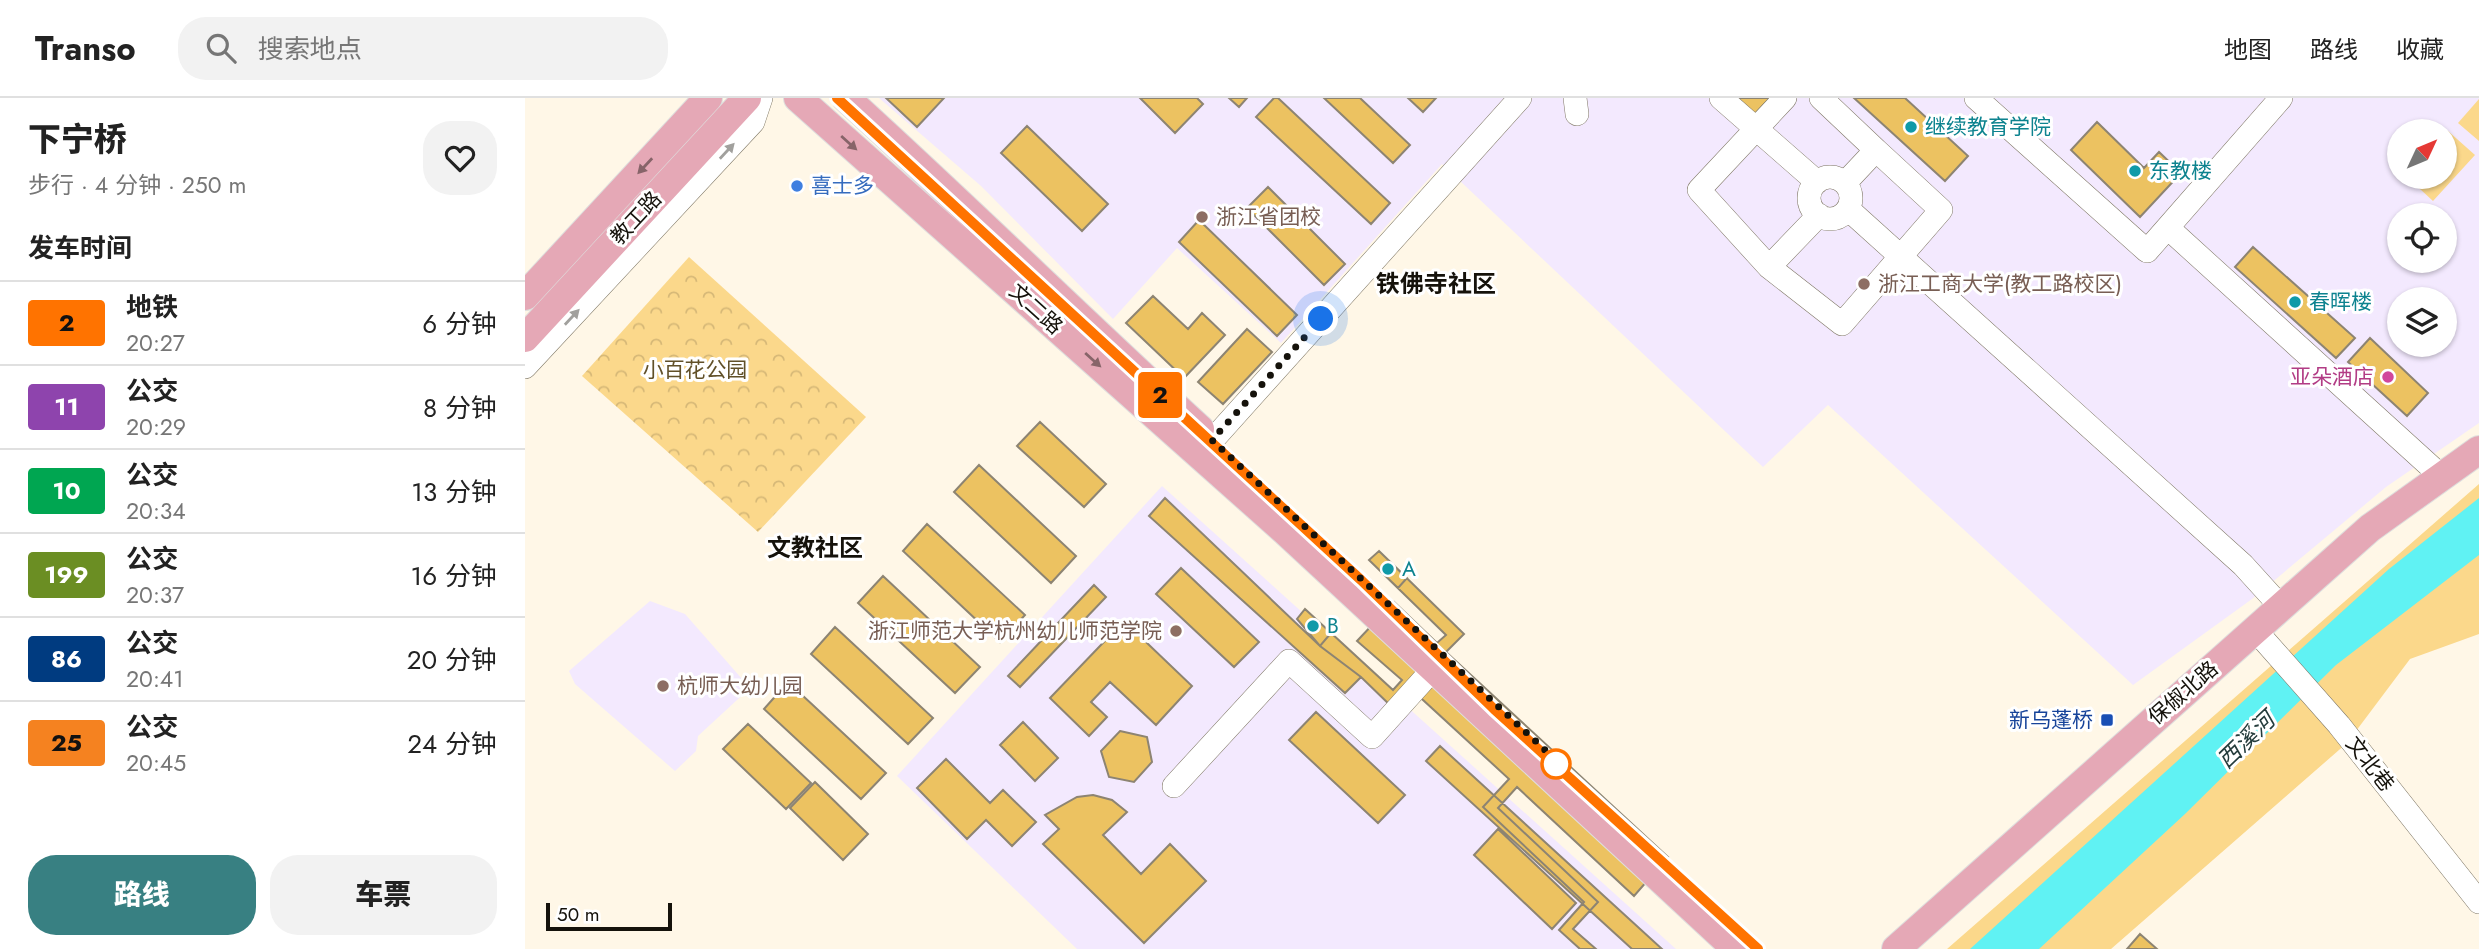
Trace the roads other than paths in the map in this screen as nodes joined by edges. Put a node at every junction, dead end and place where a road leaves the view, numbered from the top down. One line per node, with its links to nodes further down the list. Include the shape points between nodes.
1 (708, 98): 21 (main road, 教工路, one-way to 21)
2 (747, 98): 22 (main road, 教工路)
3 (761, 98): 23 (street, one-way to 3, via 753,122)
4 (798, 98): 24 (main road, 文二路, one-way to 24)
5 (846, 98): 24 (main road, 文二路, via 991,230)
6 (1520, 98): 24 (street)
7 (1721, 98): 12 (street)
8 (1785, 98): 12 (street)
9 (1821, 98): 13 (street)
10 (2281, 98): 18 (street)
11 (1978, 99): 18 (street, via 2147,251)
12 (1756, 129): 14 (street); 20 (street, via 1699,190)
13 (1876, 150): 15 (street); 19 (street, via 1941,210)
14 (1817, 182): 15 (street, via 1834,177); 17 (street, via 1809,199)
15 (1845, 183): 16 (street, via 1851,196)
16 (1848, 209): 17 (street, via 1831,219); 19 (street)
17 (1819, 215): 20 (street)
18 (2168, 228): 26 (street)
19 (1901, 257): 20 (street, via 1842,324); 27 (street, via 2243,565)
20 (1769, 267)
21 (525, 296)
22 (525, 338)
23 (525, 367)
24 (1206, 447): 29 (main road, 文二路); 33 (main road, 文二路)
25 (2479, 450): 26 (main road, 保俶北路)
26 (2441, 475): 27 (main road, 保俶北路, via 2370,528)
27 (2282, 607): 28 (main road, 保俶北路)
28 (2256, 631): 31 (street, 文北巷, via 2339,725); 34 (main road, 保俶北路)
29 (1435, 667): 30 (street, via 1372,737 1289,661); 32 (main road, 文二路)
30 (1174, 786)
31 (2479, 902)
32 (1736, 949)
33 (1758, 949)
34 (1896, 949)

